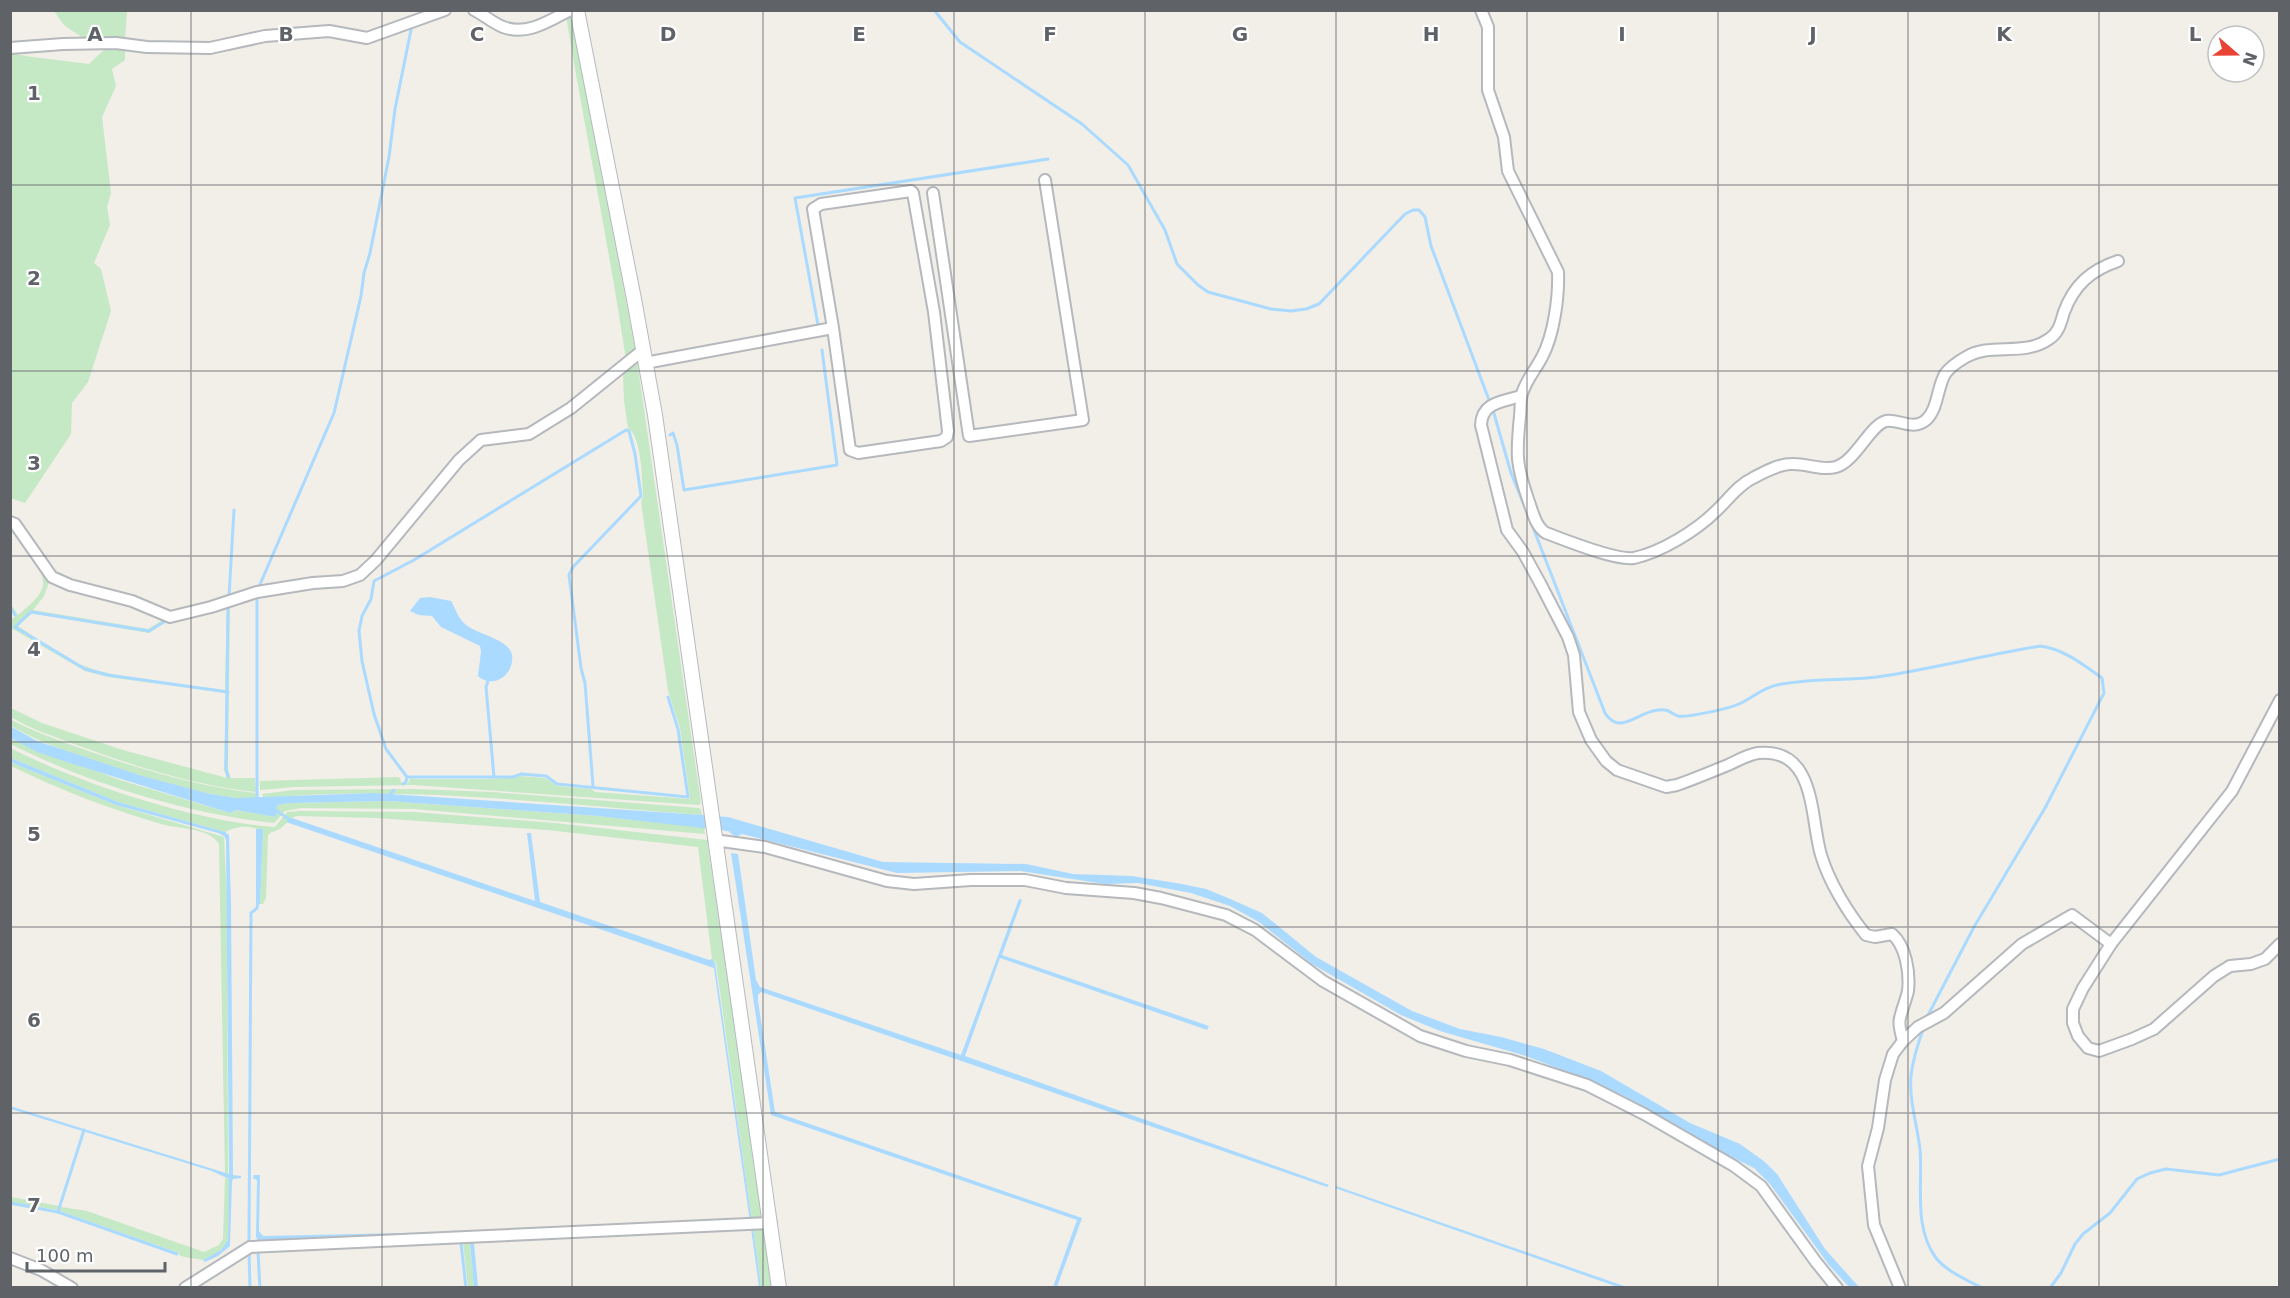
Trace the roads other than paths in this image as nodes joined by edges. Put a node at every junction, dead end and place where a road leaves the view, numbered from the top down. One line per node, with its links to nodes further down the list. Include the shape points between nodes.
1 (445, 10): 6 (street, via 367,39 329,31 265,36 210,48 116,43)
2 (474, 10): 3 (street, via 502,27 529,30)
3 (570, 10)
4 (577, 10): 15 (main road)
5 (1481, 10): 16 (street, via 1488,27 1488,90 1504,137 1508,171 1557,272 1549,339)
6 (10, 48)
7 (1045, 180): 17 (street, via 1083,420 969,436)
8 (933, 193): 9 (street)
9 (938, 223): 10 (street); 12 (street)
10 (918, 225): 13 (street); 14 (street, via 911,191 821,204 813,209)
11 (2118, 261): 16 (street, via 2083,279 2051,338 2022,350 1969,355 1945,373 1924,421 1906,425 1887,421 1876,427 1854,454 1838,466 1790,464 1750,478 1704,523 1678,539 1632,558 1614,556 1540,530 1517,464)
12 (950, 309): 13 (street); 17 (street)
13 (934, 312): 18 (street)
14 (833, 328): 15 (street); 18 (street, via 853,452 942,441 948,431)
15 (644, 357): 19 (street, via 529,434 481,440 459,460 376,560 360,575 343,581 257,592 170,617 52,577); 21 (main road)
16 (1521, 396): 24 (street, via 1487,408 1481,425 1507,530 1571,646 1579,712 1591,740 1617,770 1665,787 1677,786 1760,753 1785,757 1795,765 1813,806 1821,856 1835,886 1866,935 1893,934 1899,939 1908,976 1899,1019)
17 (963, 397): 18 (street)
18 (944, 401)
19 (10, 522)
20 (2280, 700): 22 (street, via 2232,791)
21 (714, 836): 25 (main road); 30 (street, via 887,881 914,884 1025,880 1161,898 1226,915 1255,930 1323,981 1420,1036 1587,1085 1734,1166 1761,1186)
22 (2111, 944): 23 (street, via 2073,1009 2078,1036 2088,1048 2099,1051 2154,1029 2214,976 2230,966 2265,959); 24 (street, via 2072,915 2022,944 1944,1012)
23 (2280, 944)
24 (1903, 1041): 31 (street, via 1893,1054 1885,1080 1868,1166 1875,1225)
25 (771, 1223): 28 (street, via 250,1247); 29 (main road)
26 (10, 1258): 27 (street)
27 (72, 1287)
28 (185, 1287)
29 (779, 1287)
30 (1837, 1287)
31 (1900, 1287)

